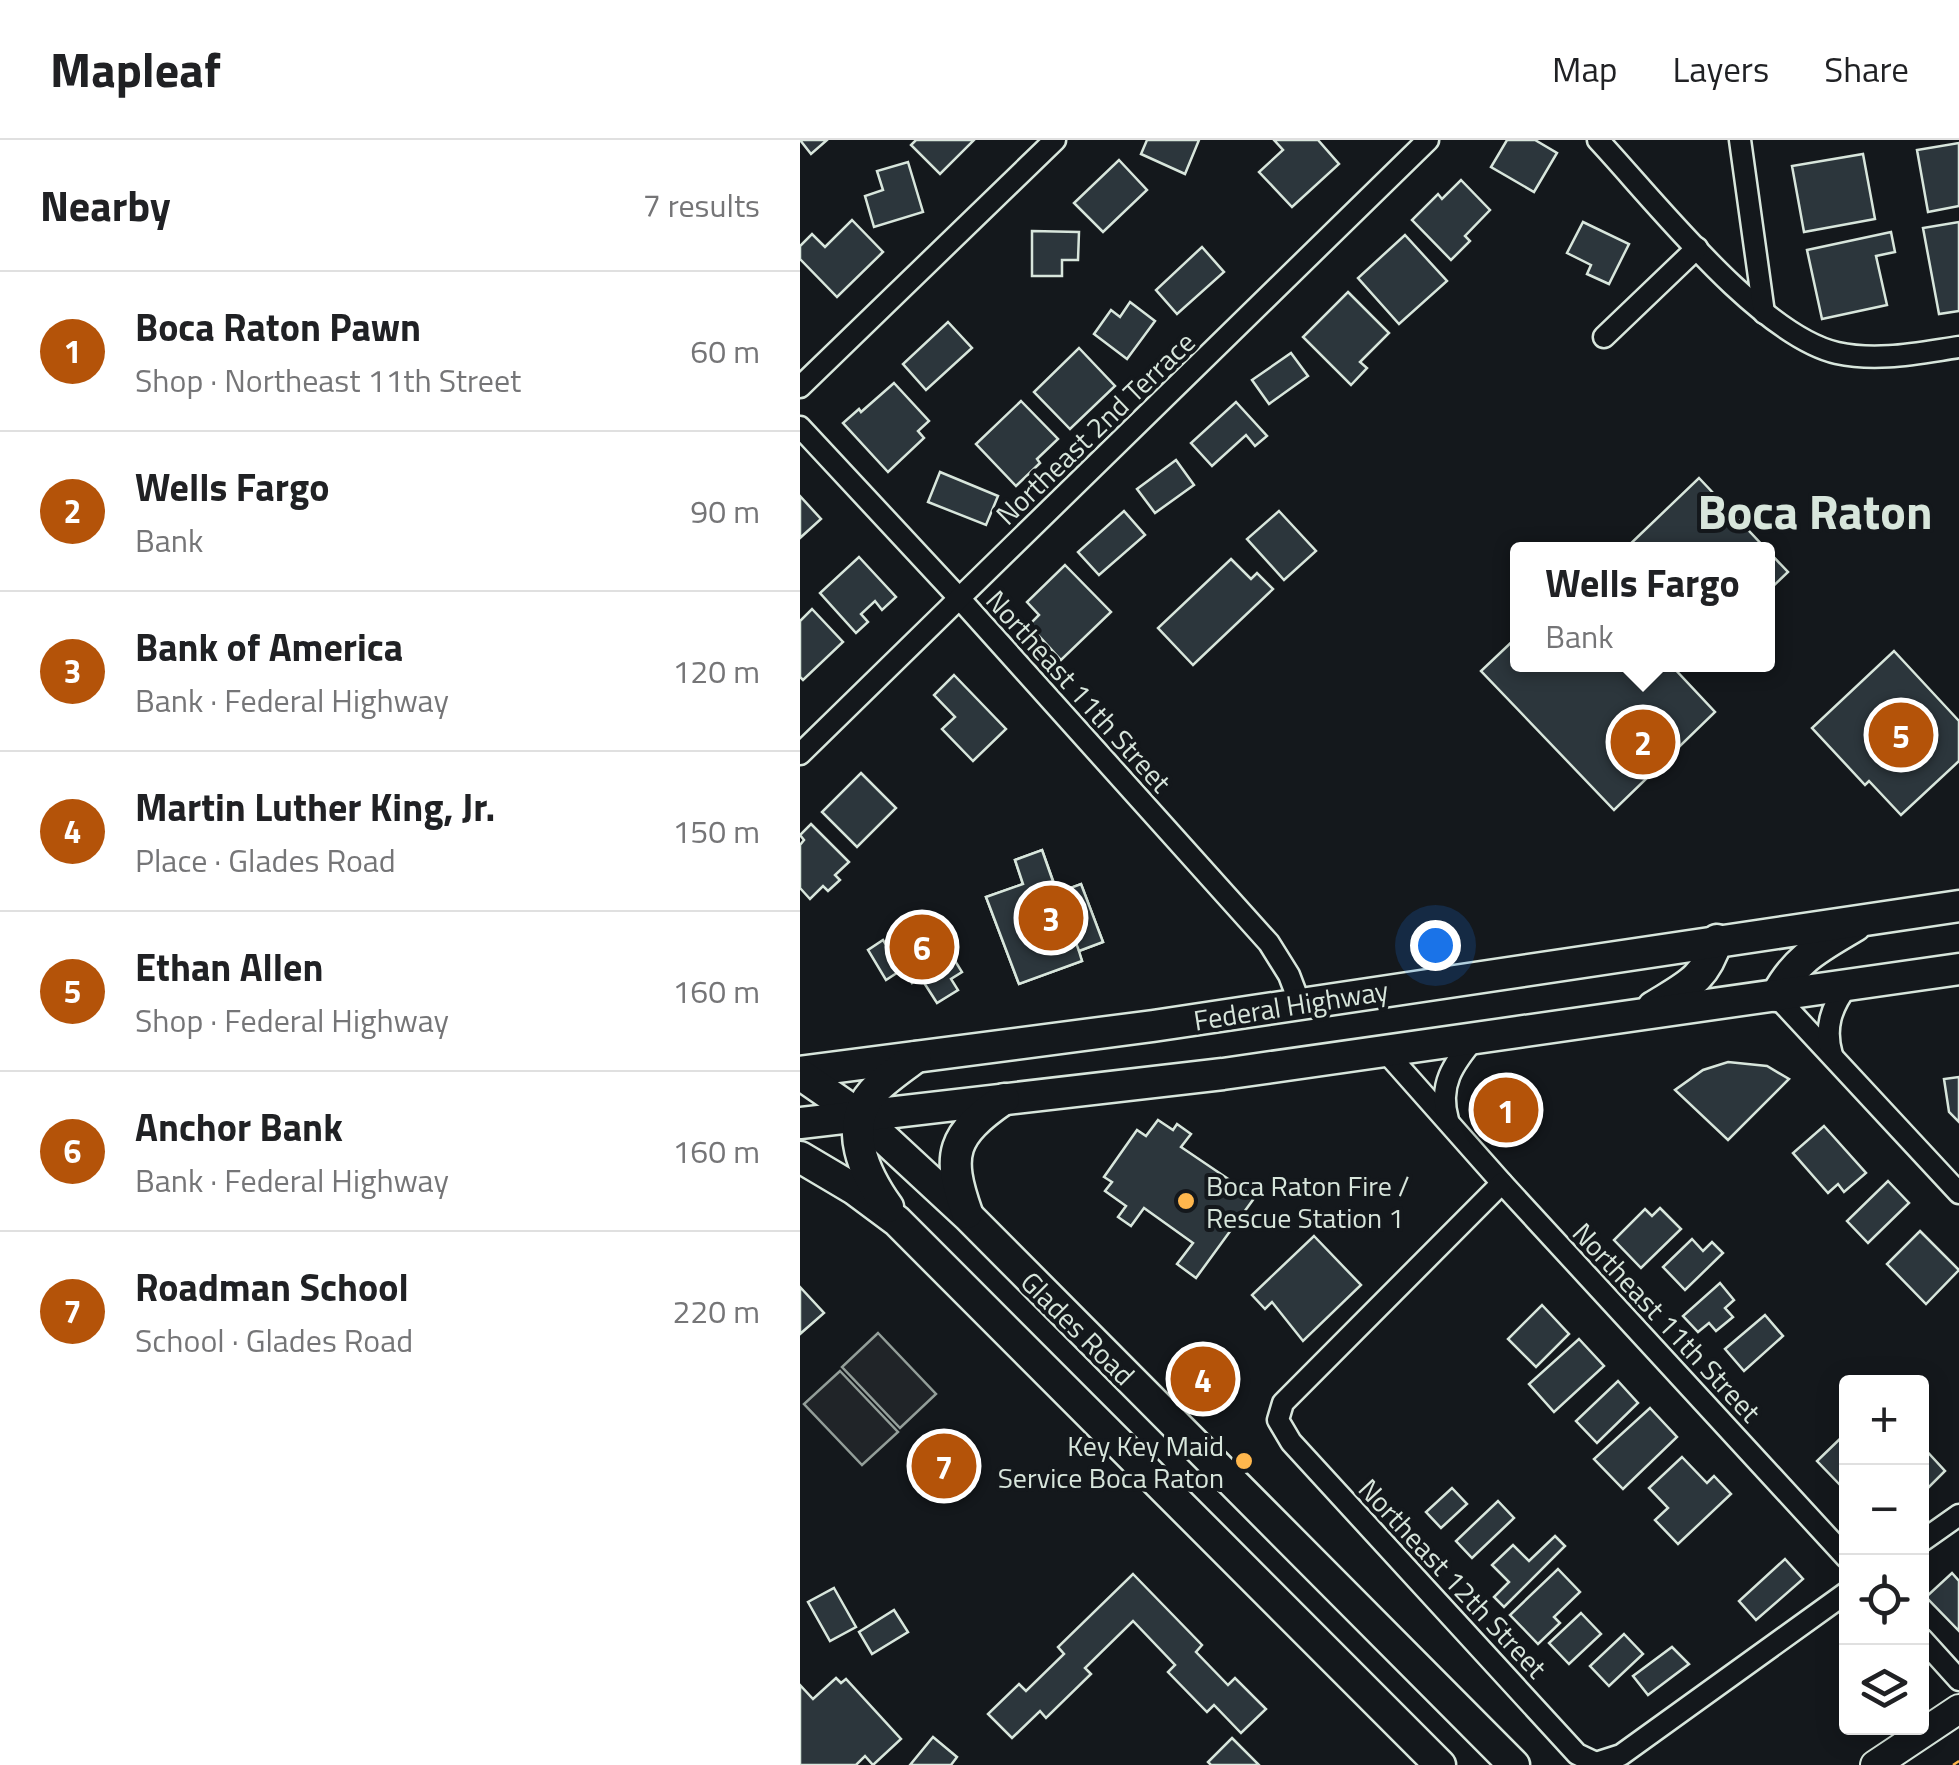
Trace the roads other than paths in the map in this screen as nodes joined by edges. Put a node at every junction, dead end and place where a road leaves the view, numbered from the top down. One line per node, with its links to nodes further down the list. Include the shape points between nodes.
1 (1056, 140): 9 (street)
2 (1428, 140): 11 (street, Northeast 2nd Terrace)
3 (1598, 140): 5 (street)
4 (1740, 140): 6 (street)
5 (1697, 248): 6 (street); 7 (street)
6 (1764, 313): 8 (street, via 1814,346 1857,356)
7 (1604, 337)
8 (1959, 347)
9 (800, 387)
10 (800, 428): 11 (street, Northeast 11th Street)
11 (960, 599): 12 (street, Northeast 2nd Terrace); 19 (street, Northeast 11th Street, via 1270,944)
12 (800, 754)
13 (1959, 906): 14 (main road, Federal Highway)
14 (1866, 919): 15 (main road, Federal Highway); 18 (main road, via 1807,954)
15 (1717, 940): 19 (main road, Federal Highway); 20 (main road, via 1700,978)
16 (1959, 969): 17 (main road, Federal Highway)
17 (1848, 985): 18 (main road, Federal Highway); 24 (street, via 1829,1019)
18 (1776, 996): 20 (main road, Federal Highway); 24 (street)
19 (1300, 1004): 23 (main road, Federal Highway)
20 (1642, 1014): 21 (main road, Federal Highway)
21 (1476, 1038): 22 (main road, Federal Highway); 28 (street, via 1444,1086)
22 (1385, 1051): 26 (main road, Federal Highway); 28 (street, Northeast 11th Street)
23 (916, 1057): 25 (main road, Federal Highway); 27 (main road, via 875,1090)
24 (1832, 1057): 32 (street)
25 (800, 1073): 27 (main road, Glades Road)
26 (1004, 1099): 27 (main road, Federal Highway); 33 (main road, via 976,1118 957,1150 956,1180)
27 (859, 1115): 29 (main road, Federal Highway); 33 (main road, Glades Road); 34 (main road, via 863,1158)
28 (1448, 1122): 31 (street, Northeast 11th Street)
29 (800, 1123)
30 (800, 1157): 34 (main road, Glades Road)
31 (1502, 1183): 37 (street, Northeast 11th Street); 42 (street, Northeast 12th Street, via 1283,1403 1278,1420 1290,1442 1577,1754)
32 (1959, 1194)
33 (968, 1216): 44 (main road, Glades Road)
34 (897, 1221): 43 (main road, Glades Road)
35 (1959, 1515): 36 (street)
36 (1929, 1536)
37 (1844, 1555)
38 (1839, 1598): 42 (street, via 1621,1756)
39 (1927, 1645): 40 (street)
40 (1959, 1680)
41 (1959, 1709): 45 (main road)
42 (1596, 1763)
43 (1440, 1765)
44 (1514, 1765)
45 (1875, 1765)

